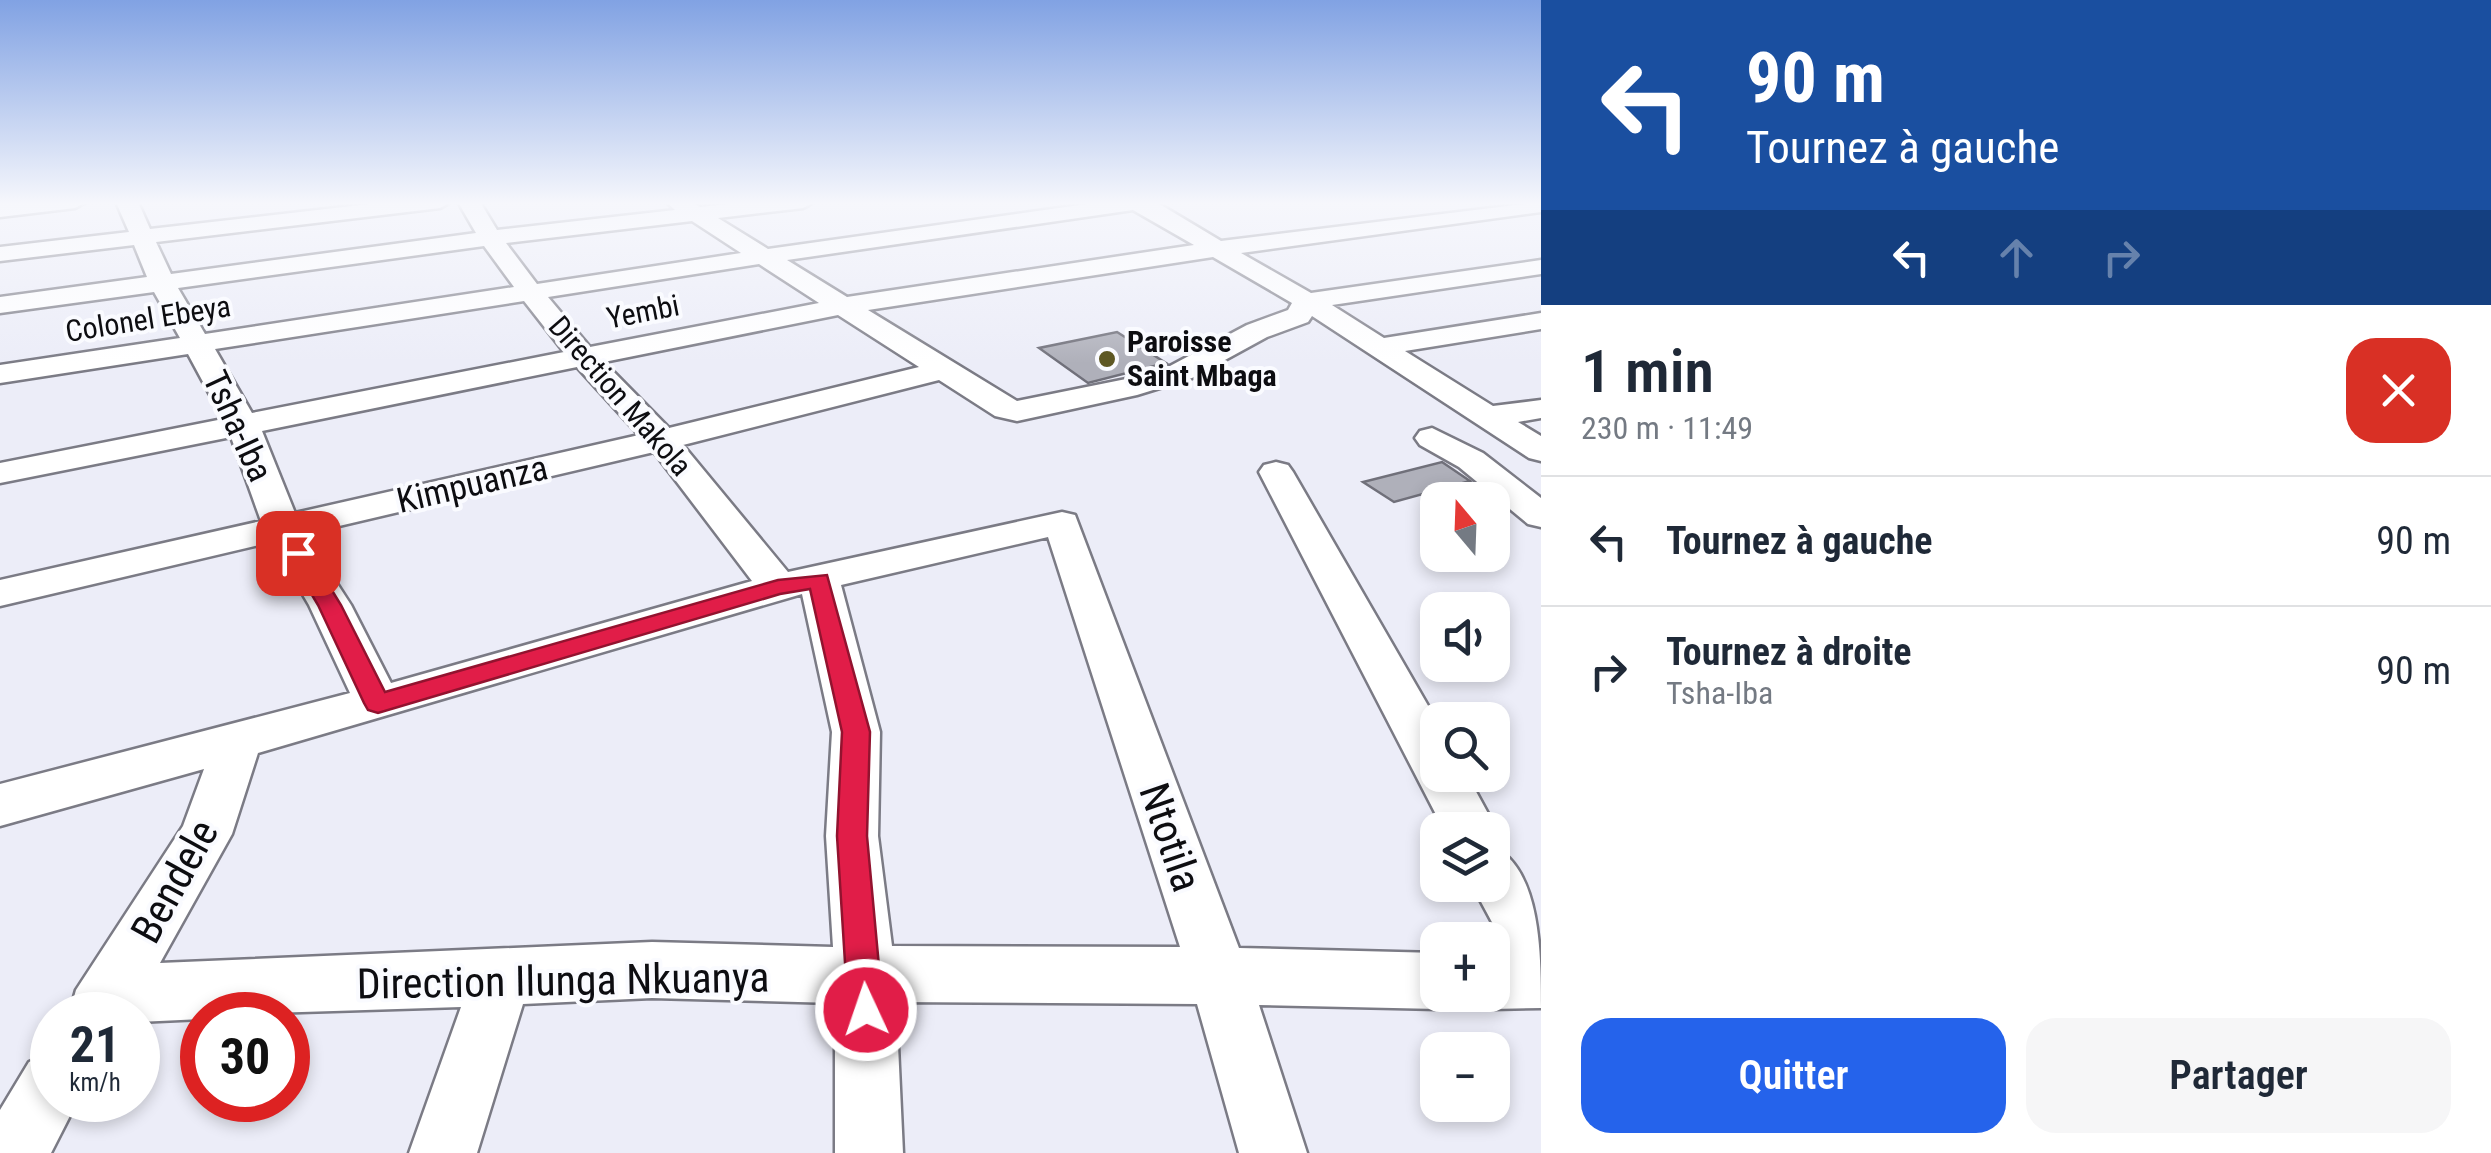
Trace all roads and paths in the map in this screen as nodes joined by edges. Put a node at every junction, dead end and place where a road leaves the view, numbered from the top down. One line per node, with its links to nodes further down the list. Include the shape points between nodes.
1 (149, 256): 8 (street, Tsha-Iba)
2 (357, 256): 8 (street)
3 (504, 256): 9 (street, Direction Makola)
4 (766, 256): 9 (street, Colonel Ebeya); 12 (street)
5 (1167, 256): 12 (street, Yembi)
6 (1230, 256): 10 (street)
7 (1541, 267): 10 (street)
8 (162, 282): 11 (street); 14 (street, Tsha-Iba)
9 (532, 293): 14 (street, Colonel Ebeya); 16 (street, Direction Makola)
10 (1307, 301): 15 (street); 17 (street, via 1298,316 1180,372 1028,409 1006,409)
11 (0, 305)
12 (843, 306): 16 (street, Yembi); 17 (street)
13 (1541, 321): 15 (street)
14 (199, 345): 18 (street, Colonel Ebeya); 21 (street, Tsha-Iba)
15 (1379, 348): 20 (street)
16 (583, 357): 21 (street, Yembi); 23 (street, Direction Makola)
17 (942, 370): 23 (street, Kimpuanza)
18 (0, 374)
19 (1541, 409): 20 (street, via 1491,416)
20 (1495, 422): 24 (street)
21 (242, 425): 26 (street, Yembi); 28 (street, Tsha-Iba)
22 (1432, 438): 27 (street)
23 (662, 440): 28 (street, Kimpuanza); 29 (street, Direction Makola)
24 (1541, 451)
25 (1276, 472): 32 (street)
26 (0, 473)
27 (1541, 516)
28 (282, 528): 30 (street, Kimpuanza); 31 (street, Tsha-Iba, via 330,605)
29 (798, 584): 31 (street); 37 (street, via 856,732 852,836); 38 (street, Ntotila, via 1062,523)
30 (0, 593)
31 (378, 703): 33 (street)
32 (1420, 737)
33 (238, 741): 34 (street); 43 (street, Bendele, via 206,834)
34 (0, 805)
35 (1510, 901): 36 (street)
36 (1541, 956)
37 (865, 974): 38 (street, Direction Ilunga Nkuanya); 39 (street, Direction Ilunga Nkuanya, via 652,970); 48 (street)
38 (1218, 975): 41 (street, Direction Ilunga Nkuanya); 49 (street, Ntotila)
39 (501, 978): 44 (street, Direction Ilunga Nkuanya); 47 (street)
40 (1541, 980): 42 (street)
41 (1420, 981)
42 (1510, 981)
43 (109, 992)
44 (160, 1000)
45 (31, 1122): 46 (street)
46 (14, 1153)
47 (443, 1153)
48 (869, 1153)
49 (1274, 1153)

